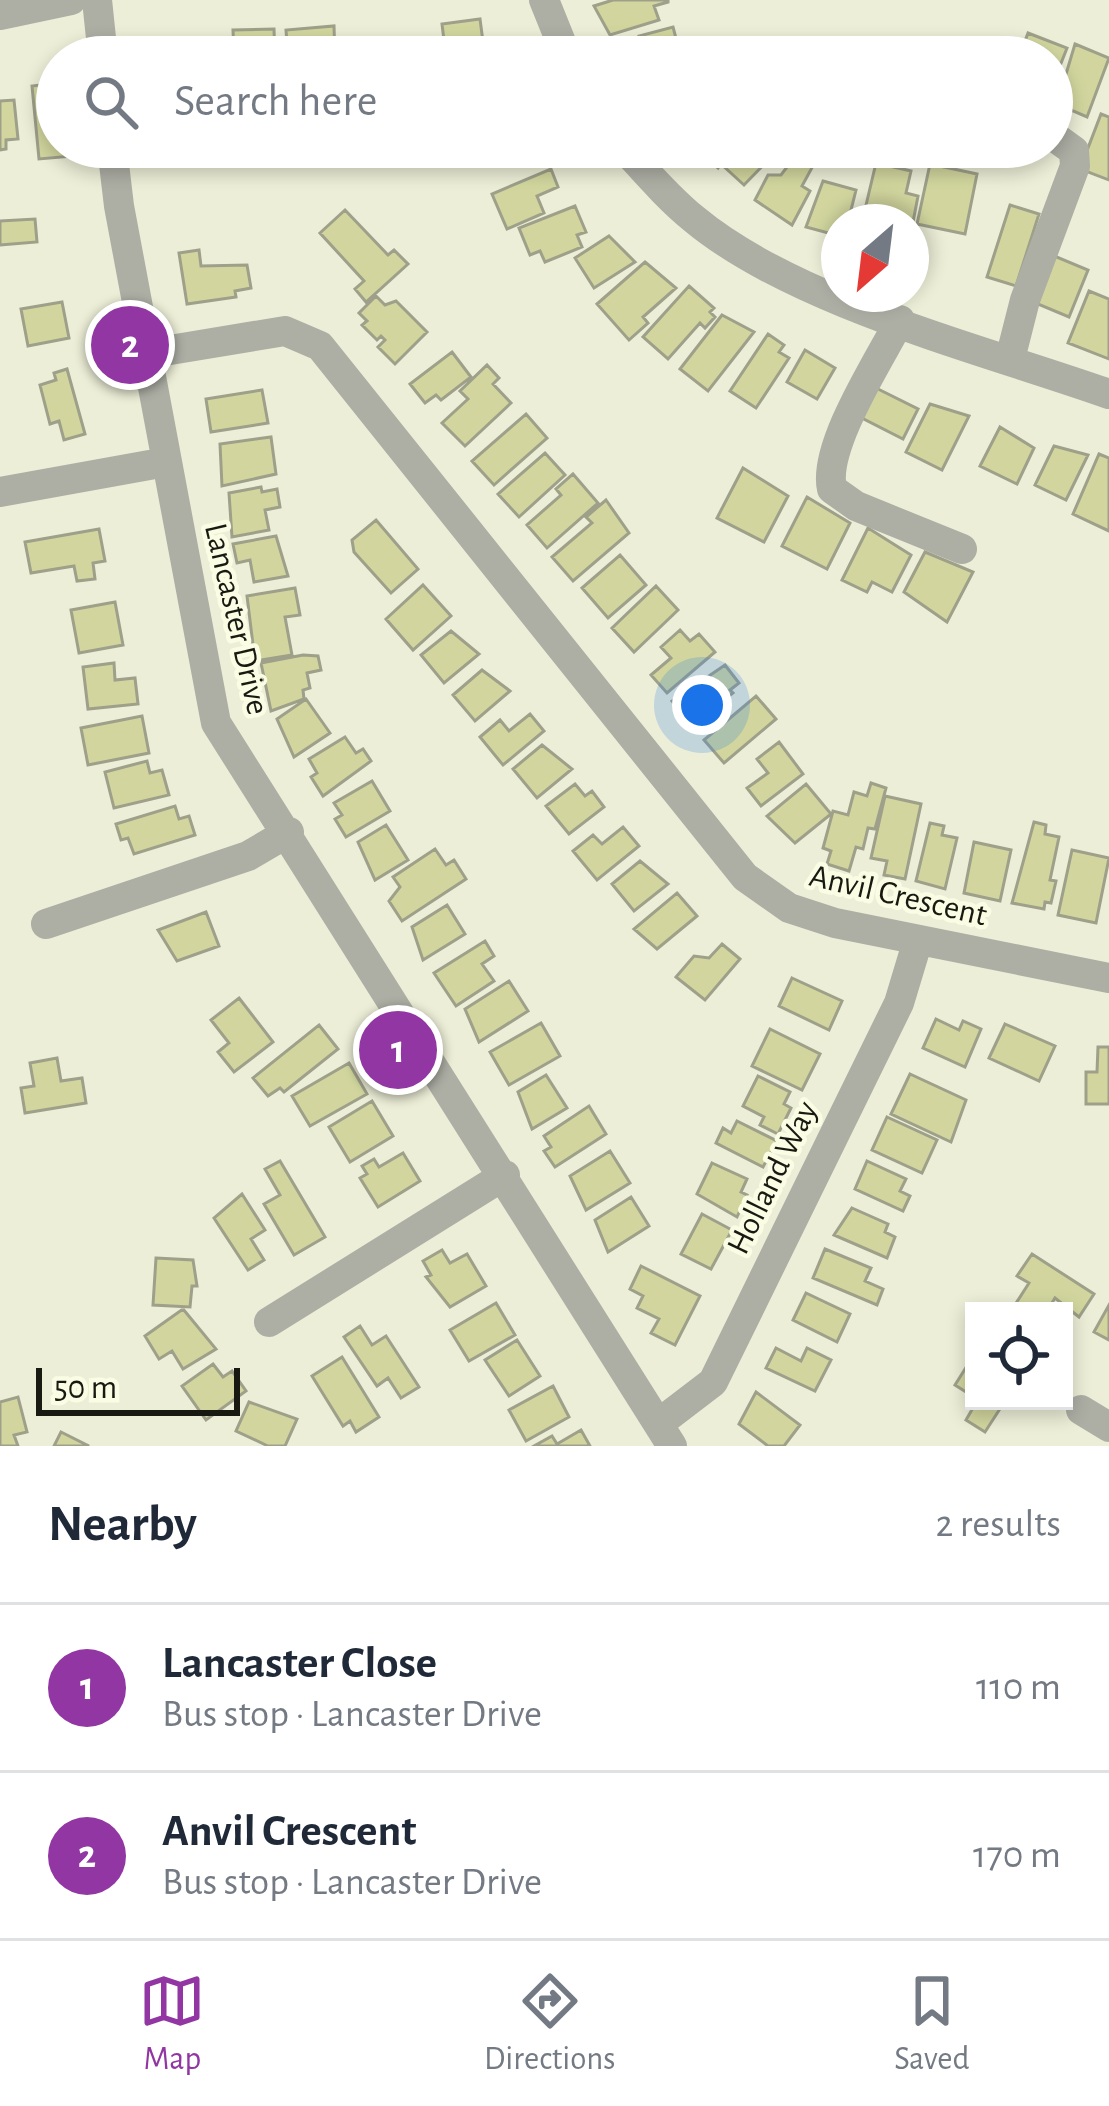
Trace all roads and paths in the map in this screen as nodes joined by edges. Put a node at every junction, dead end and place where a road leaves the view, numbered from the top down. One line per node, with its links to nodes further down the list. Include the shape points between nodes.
1 (71, 0): 4 (street)
2 (97, 0): 5 (street)
3 (544, 0): 6 (street)
4 (0, 15)
5 (101, 36)
6 (559, 36)
7 (1073, 151): 12 (street, via 1075,166)
8 (115, 168): 11 (street, Lancaster Drive)
9 (644, 168): 10 (street, via 736,249)
10 (900, 320): 12 (street); 16 (street, via 851,414 829,476 832,489)
11 (146, 354): 14 (street, Lancaster Drive); 19 (street, Anvil Crescent, via 284,331 320,346 745,877 789,908)
12 (1010, 359): 13 (street)
13 (1107, 387)
14 (166, 462): 15 (street); 17 (street, Lancaster Drive, via 216,723)
15 (0, 493)
16 (962, 549)
17 (289, 832): 18 (street, via 248,856); 21 (street, Lancaster Drive)
18 (46, 924)
19 (918, 940): 20 (street, Anvil Crescent); 25 (street, Holland Way, via 899,1003 713,1382)
20 (1109, 978)
21 (505, 1175): 22 (street); 25 (street, Lancaster Drive)
22 (269, 1322)
23 (1081, 1410): 24 (street)
24 (1109, 1427)
25 (665, 1435)

